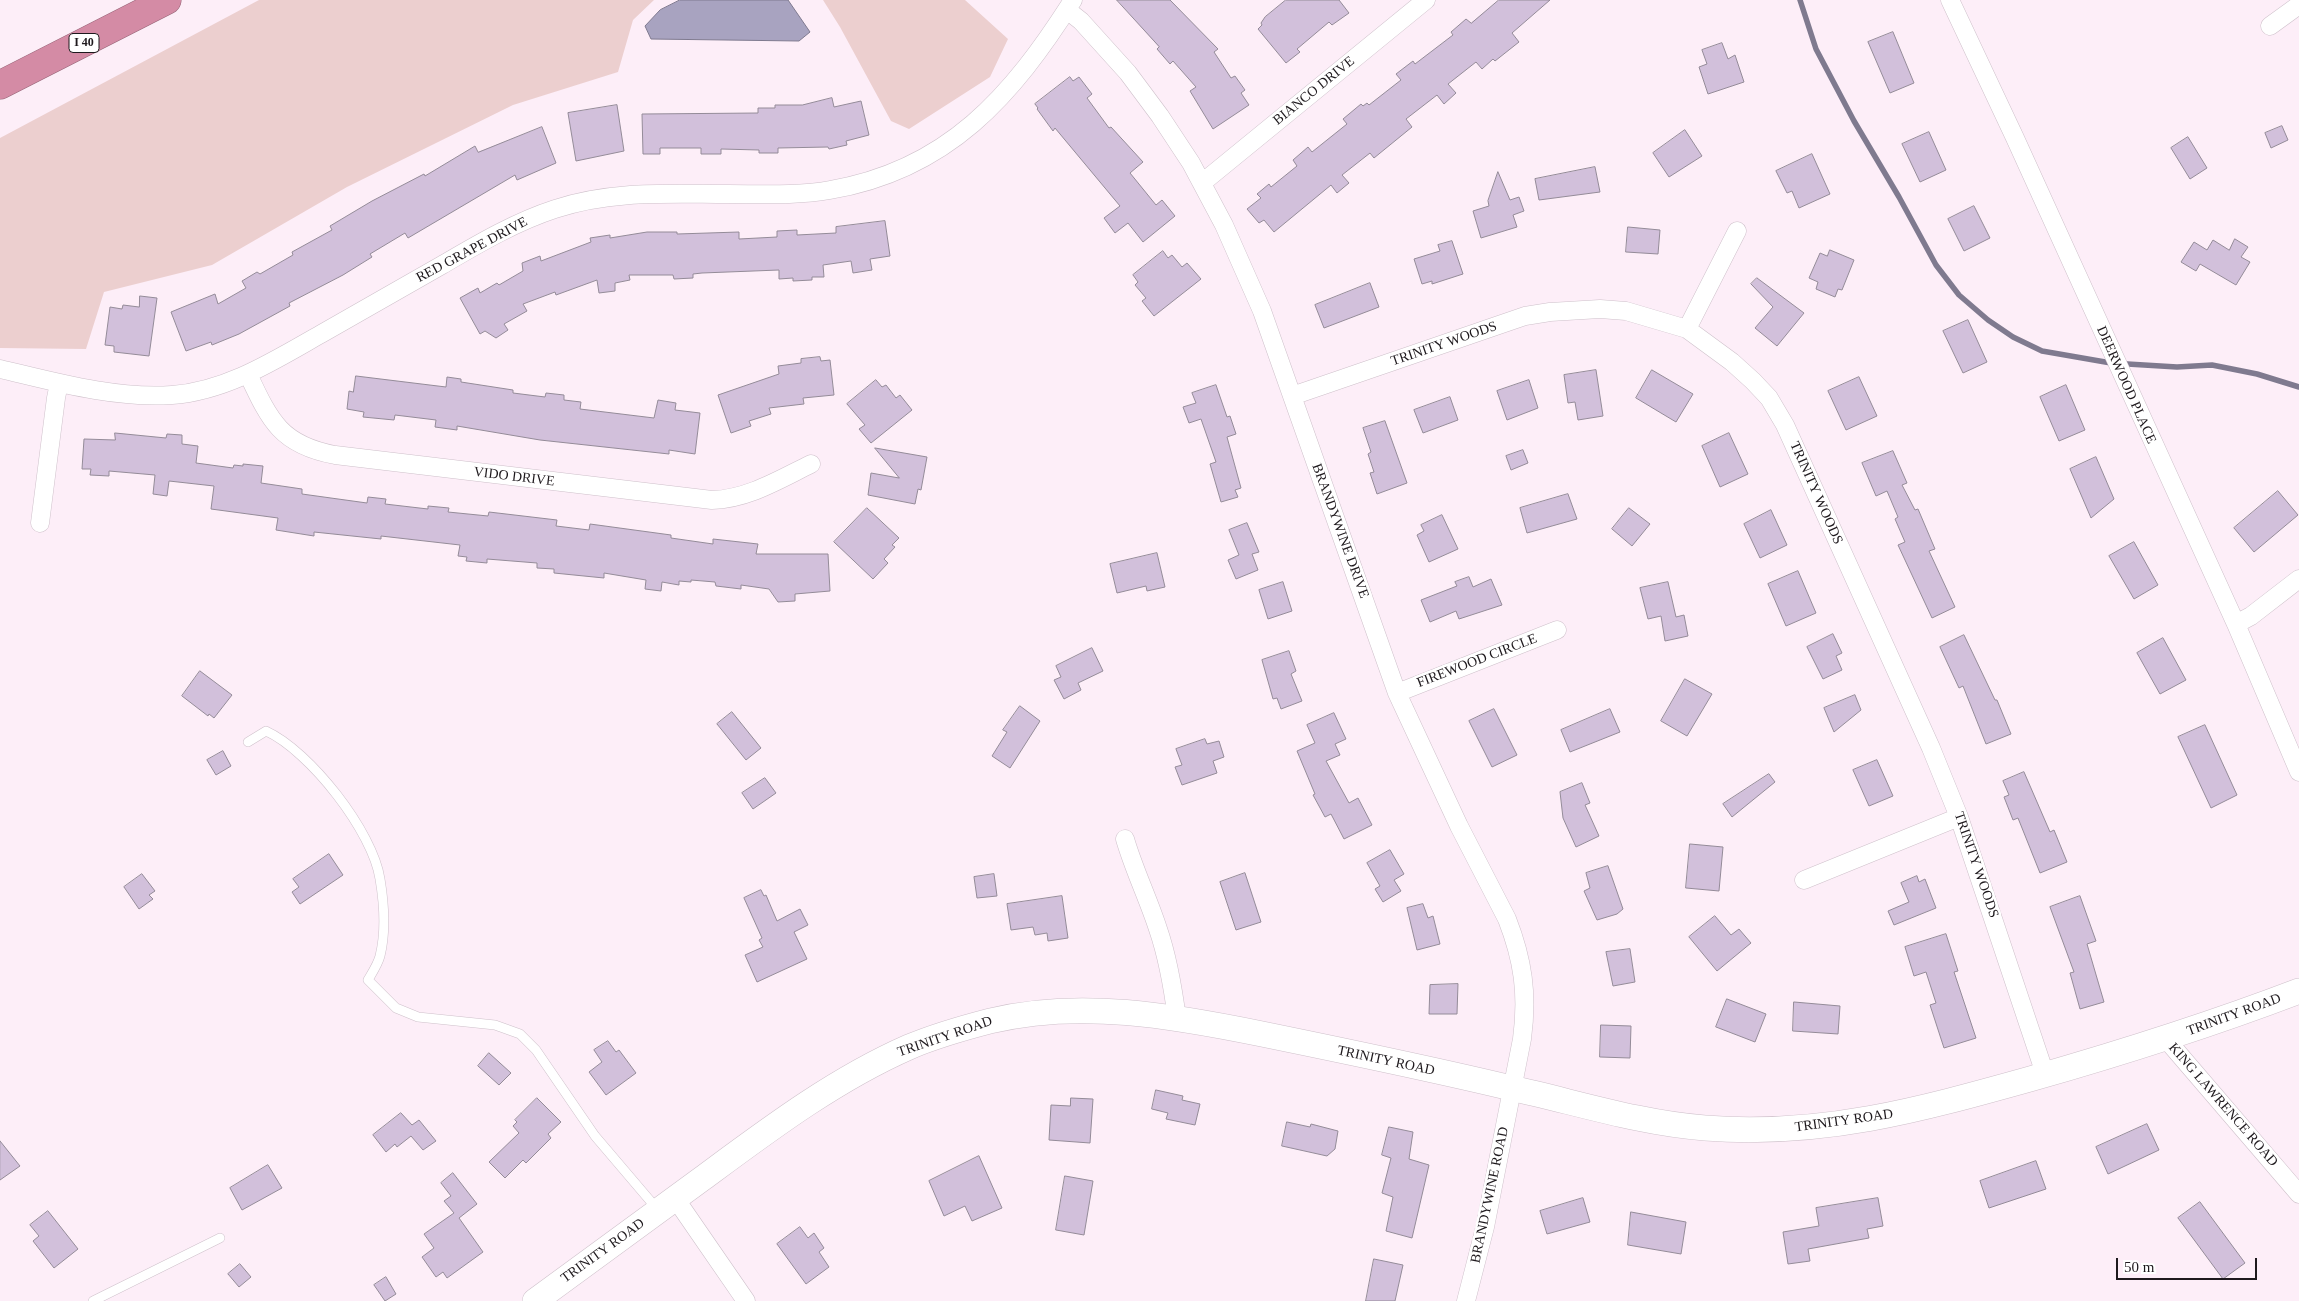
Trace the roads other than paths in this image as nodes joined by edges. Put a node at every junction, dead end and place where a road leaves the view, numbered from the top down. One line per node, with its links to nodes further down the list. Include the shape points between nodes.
1 (167, 0): 7 (highway, I 40)
2 (1426, 0): 8 (street, BIANCO DRIVE)
3 (1950, 0): 18 (street, DEERWOOD PLACE)
4 (1070, 5): 8 (street, BRANDYWINE DRIVE, via 1160,116); 12 (street, RED GRAPE DRIVE, via 1022,74 985,115 954,140 911,165 853,186 828,191 629,195 564,206 519,222)
5 (2299, 5): 6 (street)
6 (2270, 26)
7 (0, 85)
8 (1202, 183): 14 (street, BRANDYWINE DRIVE, via 1262,311)
9 (1737, 231): 10 (street)
10 (1687, 329): 14 (street, TRINITY WOODS, via 1626,311 1600,309 1525,316); 23 (street, TRINITY WOODS, via 1753,381 1769,398 1785,425)
11 (0, 369): 13 (street, RED GRAPE DRIVE)
12 (248, 374): 13 (street, RED GRAPE DRIVE, via 218,386 175,395 129,394); 15 (street, VIDO DRIVE, via 284,434 296,444 335,455 712,500 745,495)
13 (59, 384): 16 (street)
14 (1292, 396): 20 (street, BRANDYWINE DRIVE)
15 (812, 464)
16 (40, 524)
17 (2299, 579): 18 (street)
18 (2236, 624): 22 (street, DEERWOOD PLACE)
19 (1557, 630): 20 (street, FIREWOOD CIRCLE)
20 (1397, 693): 30 (street, BRANDYWINE DRIVE, via 1515,939 1525,985 1526,1009)
21 (248, 742): 32 (lane, via 266,731 281,738 317,771 342,800 365,840 380,878 383,918 380,957 368,980 396,1008 418,1017 495,1025 520,1034 536,1050 594,1136)
22 (2299, 772)
23 (1959, 817): 25 (street); 29 (street, TRINITY WOODS)
24 (1125, 838): 27 (street, via 1158,928 1171,975)
25 (1804, 880)
26 (2299, 991): 28 (main road, TRINITY ROAD)
27 (1177, 1019): 30 (main road, TRINITY ROAD); 32 (main road, TRINITY ROAD, via 1083,1012 1038,1014 997,1020 914,1044 811,1102)
28 (2166, 1039): 29 (main road, TRINITY ROAD); 31 (street, KING LAWRENCE ROAD)
29 (2045, 1074): 30 (main road, TRINITY ROAD, via 1874,1119 1784,1130 1684,1126 1601,1111)
30 (1512, 1088): 37 (street, BRANDYWINE ROAD, via 1485,1226)
31 (2299, 1194)
32 (667, 1204): 35 (main road, TRINITY ROAD); 36 (street)
33 (220, 1238): 34 (lane)
34 (93, 1301)
35 (535, 1301)
36 (746, 1301)
37 (1466, 1301)

